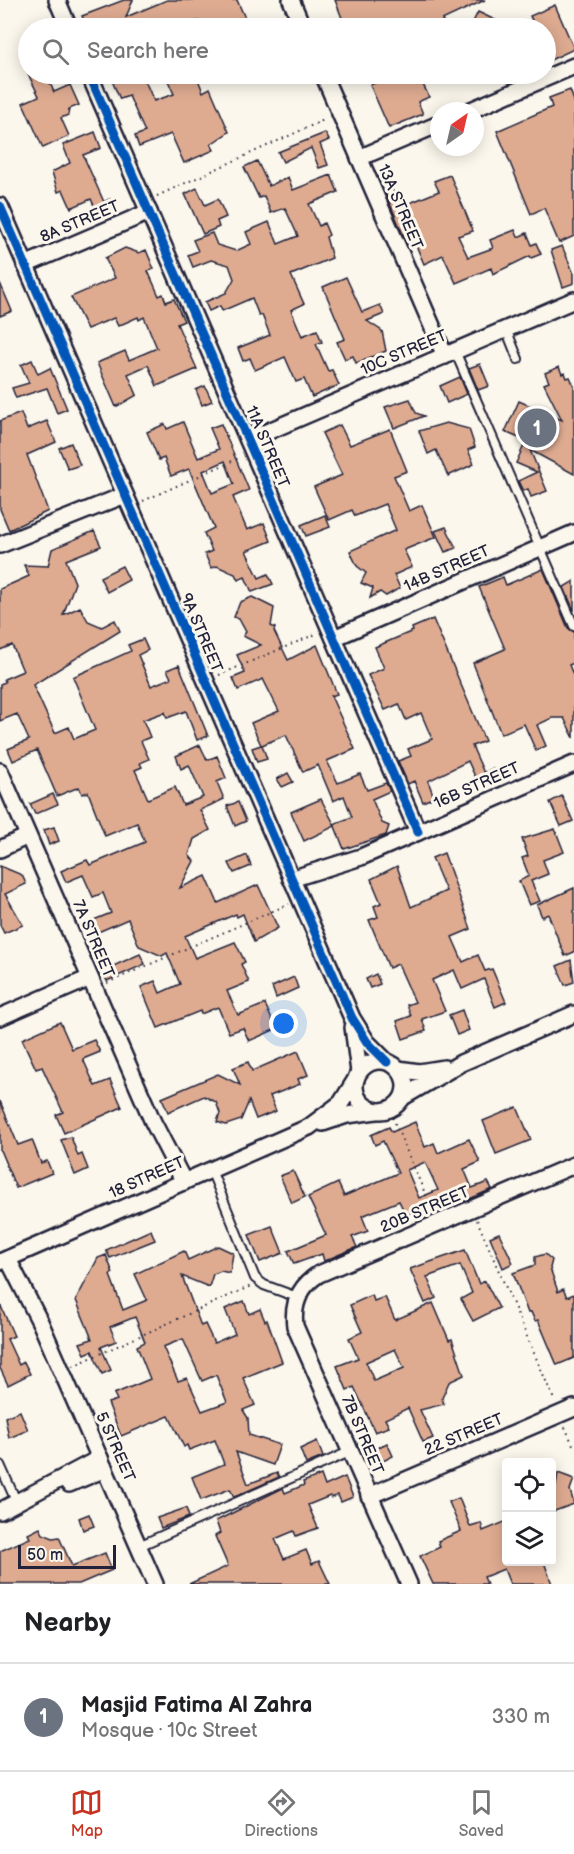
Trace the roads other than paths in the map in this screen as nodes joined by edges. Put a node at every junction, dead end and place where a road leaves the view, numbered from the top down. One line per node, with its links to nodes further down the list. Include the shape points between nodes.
1 (57, 0): 3 (street)
2 (291, 0): 4 (street)
3 (65, 18)
4 (299, 18)
5 (574, 66): 6 (street)
6 (556, 74)
7 (93, 84): 14 (street, 11A STREET)
8 (327, 84): 12 (street, 13A STREET)
9 (532, 84): 10 (street)
10 (484, 105)
11 (430, 128): 12 (street)
12 (359, 158): 18 (street, 13A STREET)
13 (0, 206): 15 (street, 9A STREET)
14 (146, 206): 15 (street, 8A STREET); 20 (street, 11A STREET)
15 (25, 265): 21 (street, 9A STREET)
16 (574, 300): 17 (street, 10C STREET)
17 (506, 329): 18 (street, 10C STREET); 19 (lane)
18 (450, 353): 20 (street, 10C STREET); 24 (lane)
19 (518, 358)
20 (250, 446): 26 (street, 11A STREET)
21 (125, 496): 23 (street); 32 (street, 9A STREET)
22 (574, 533): 24 (street, 14B STREET)
23 (0, 545)
24 (540, 548): 25 (lane); 26 (street, 14B STREET)
25 (574, 626)
26 (332, 633): 29 (street, 11A STREET)
27 (574, 764): 29 (street, 16B STREET)
28 (0, 771): 30 (street, 7A STREET)
29 (418, 832): 32 (street, 16B STREET)
30 (28, 836): 31 (street); 33 (street, 7A STREET)
31 (0, 849)
32 (296, 889): 36 (street, 9A STREET)
33 (92, 984): 35 (street); 45 (street, 7A STREET)
34 (574, 1014): 37 (street)
35 (0, 1017)
36 (352, 1018): 38 (street, 9A STREET, via 367,1042); 39 (street, 9A STREET)
37 (461, 1063): 38 (street, via 430,1071); 40 (street)
38 (393, 1065): 39 (street, via 371,1062); 40 (street, via 405,1082)
39 (357, 1076): 41 (street, via 356,1094 360,1101); 42 (street, 18 STREET, via 341,1103)
40 (403, 1097): 41 (street)
41 (384, 1110): 42 (street, 18 STREET, via 347,1115)
42 (309, 1127): 44 (street, 18 STREET)
43 (574, 1165): 47 (street, 20B STREET, via 319,1274)
44 (212, 1170): 45 (street, 18 STREET); 47 (lane, via 259,1282)
45 (179, 1184): 46 (street, 18 STREET)
46 (9, 1258): 50 (street, 5 STREET)
47 (297, 1297): 49 (street, 7B STREET, via 295,1326)
48 (567, 1411): 52 (street, 22 STREET)
49 (349, 1452): 52 (street, 7B STREET); 55 (lane)
50 (103, 1464): 53 (street); 55 (street, 5 STREET)
51 (0, 1465): 53 (lane)
52 (369, 1496): 57 (street, 7B STREET)
53 (17, 1503): 54 (street)
54 (0, 1511)
55 (139, 1546): 56 (street, 5 STREET)
56 (155, 1584)
57 (409, 1584)

